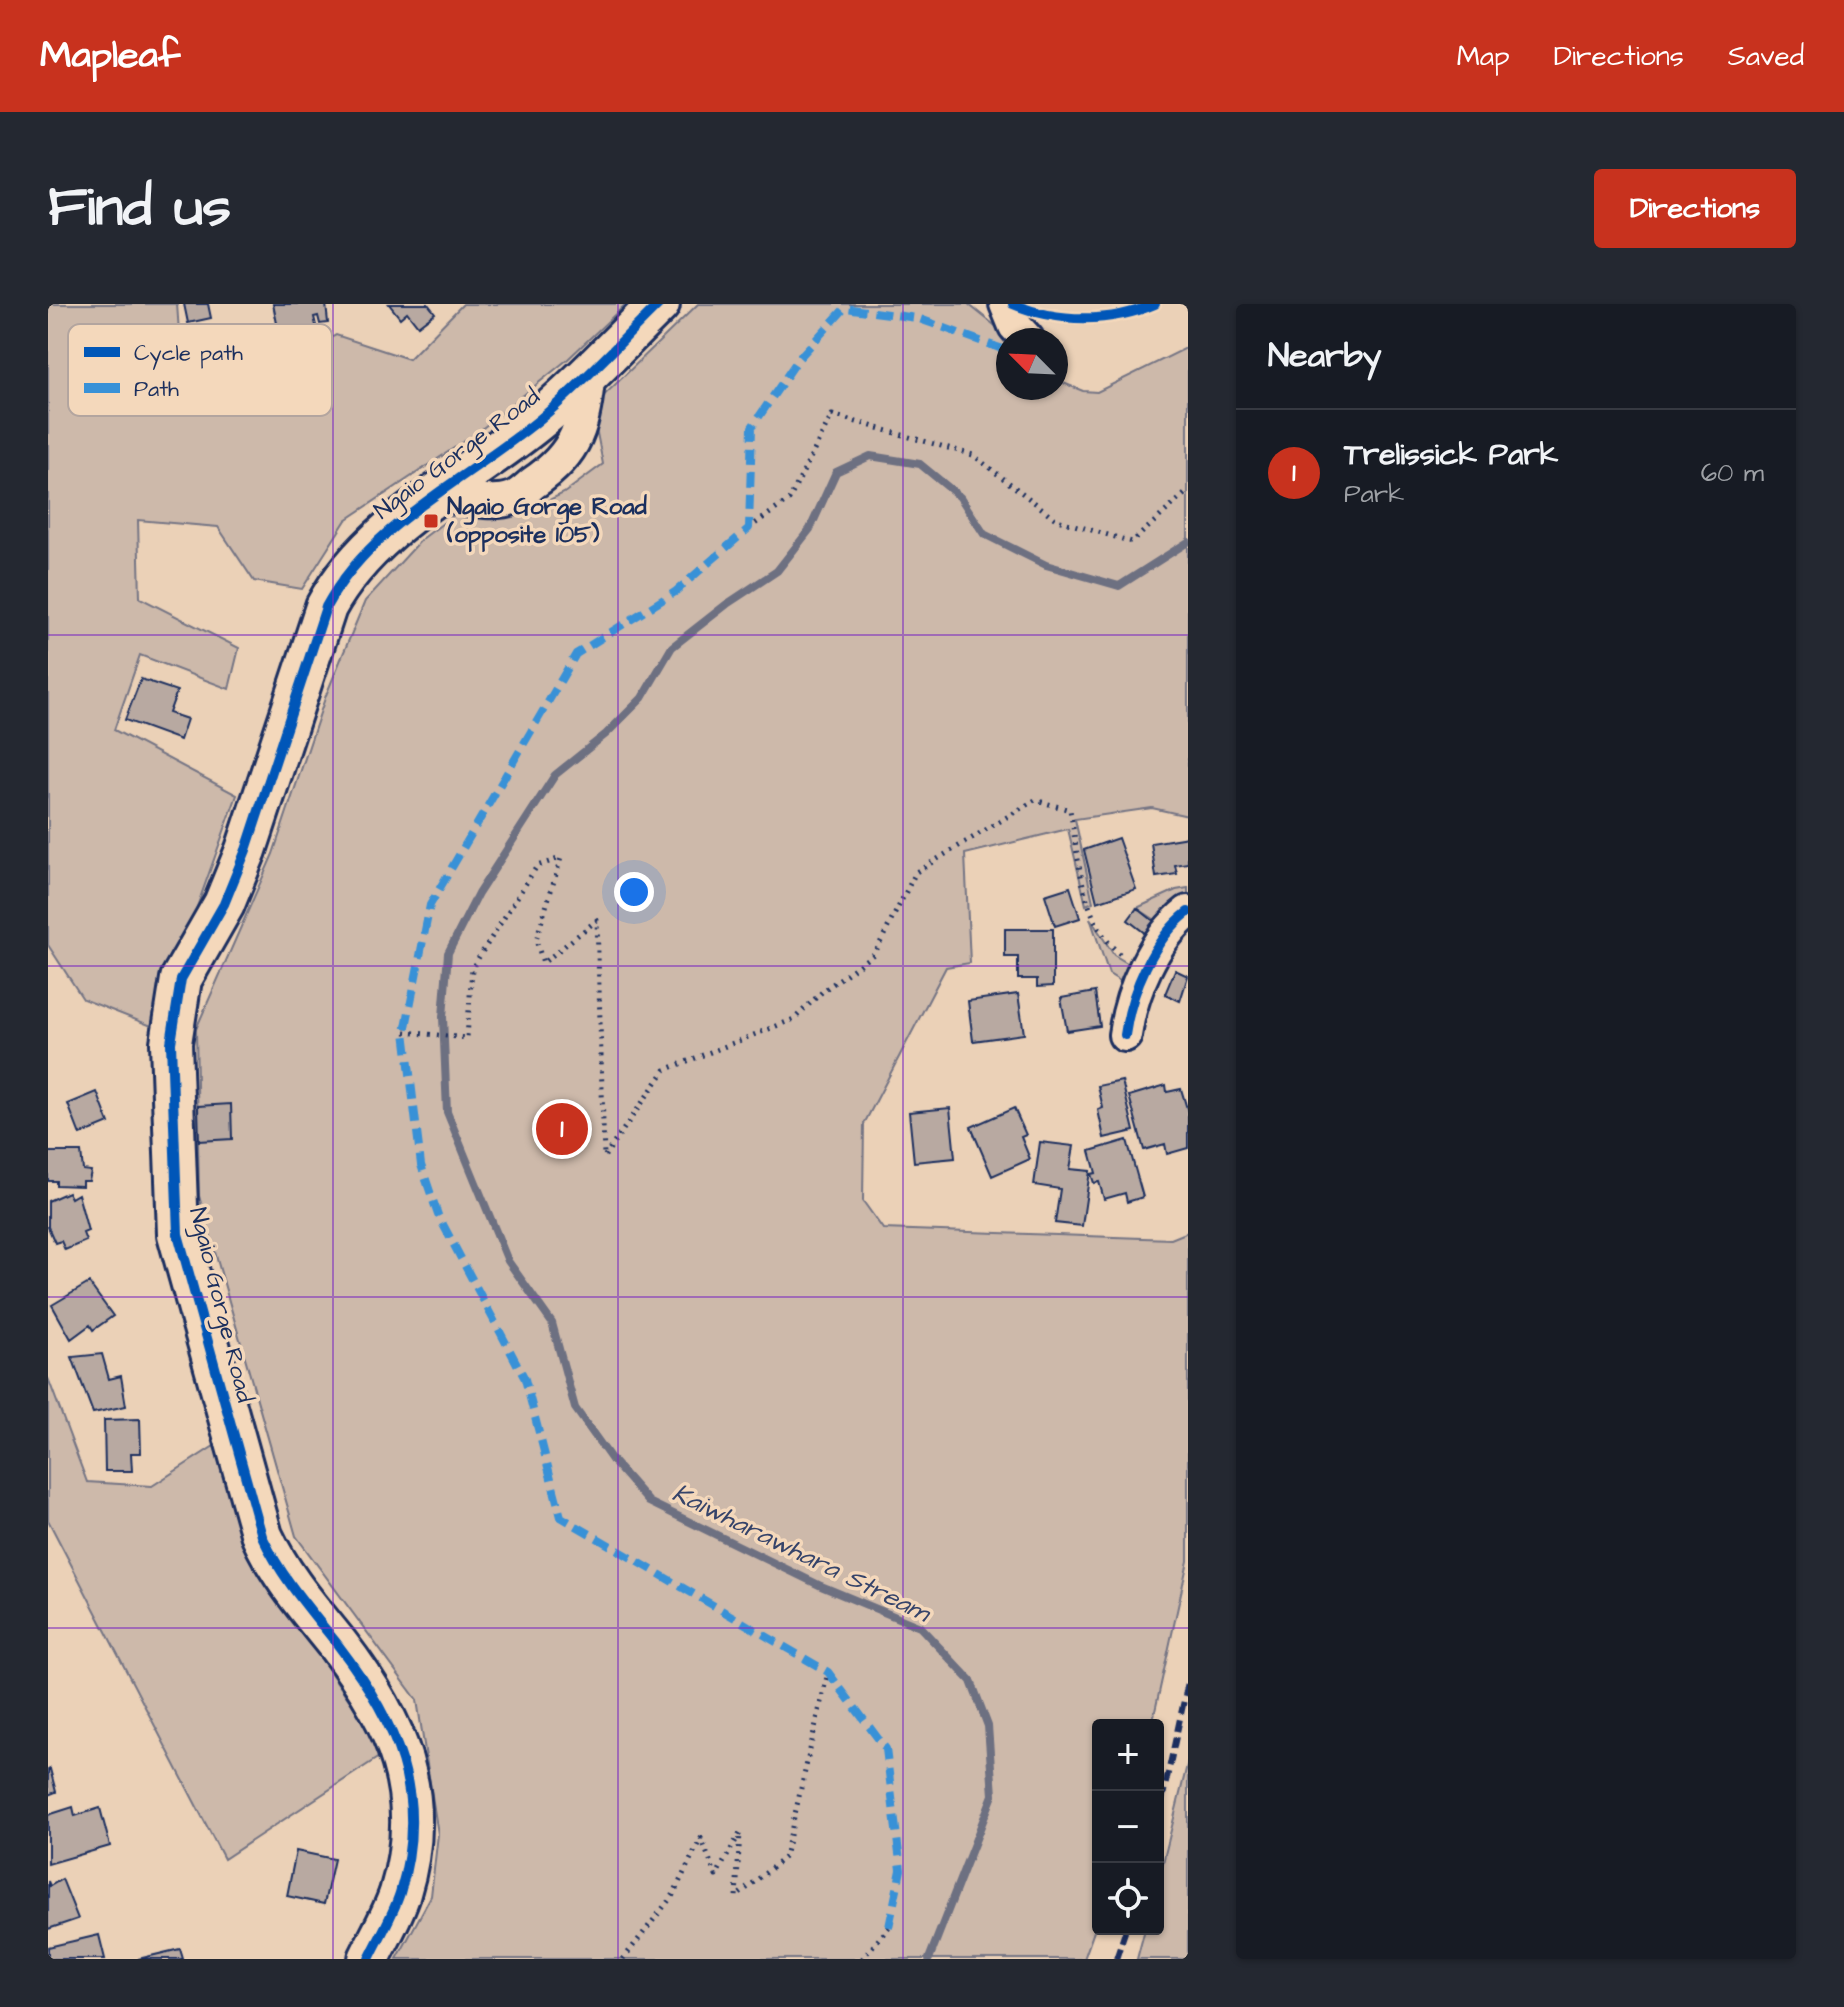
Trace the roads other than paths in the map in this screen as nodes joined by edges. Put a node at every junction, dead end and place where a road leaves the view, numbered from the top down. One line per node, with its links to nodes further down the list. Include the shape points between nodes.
1 (659, 304): 6 (main road, Ngaio Gorge Road, via 541,418 380,537 350,567 326,607 224,904 181,979 171,1043 178,1234 262,1536 283,1575 381,1707 405,1766 411,1845 399,1896)
2 (1006, 304): 3 (street)
3 (1017, 328)
4 (1188, 912): 5 (street, via 1145,969)
5 (1125, 1035)
6 (369, 1959)

